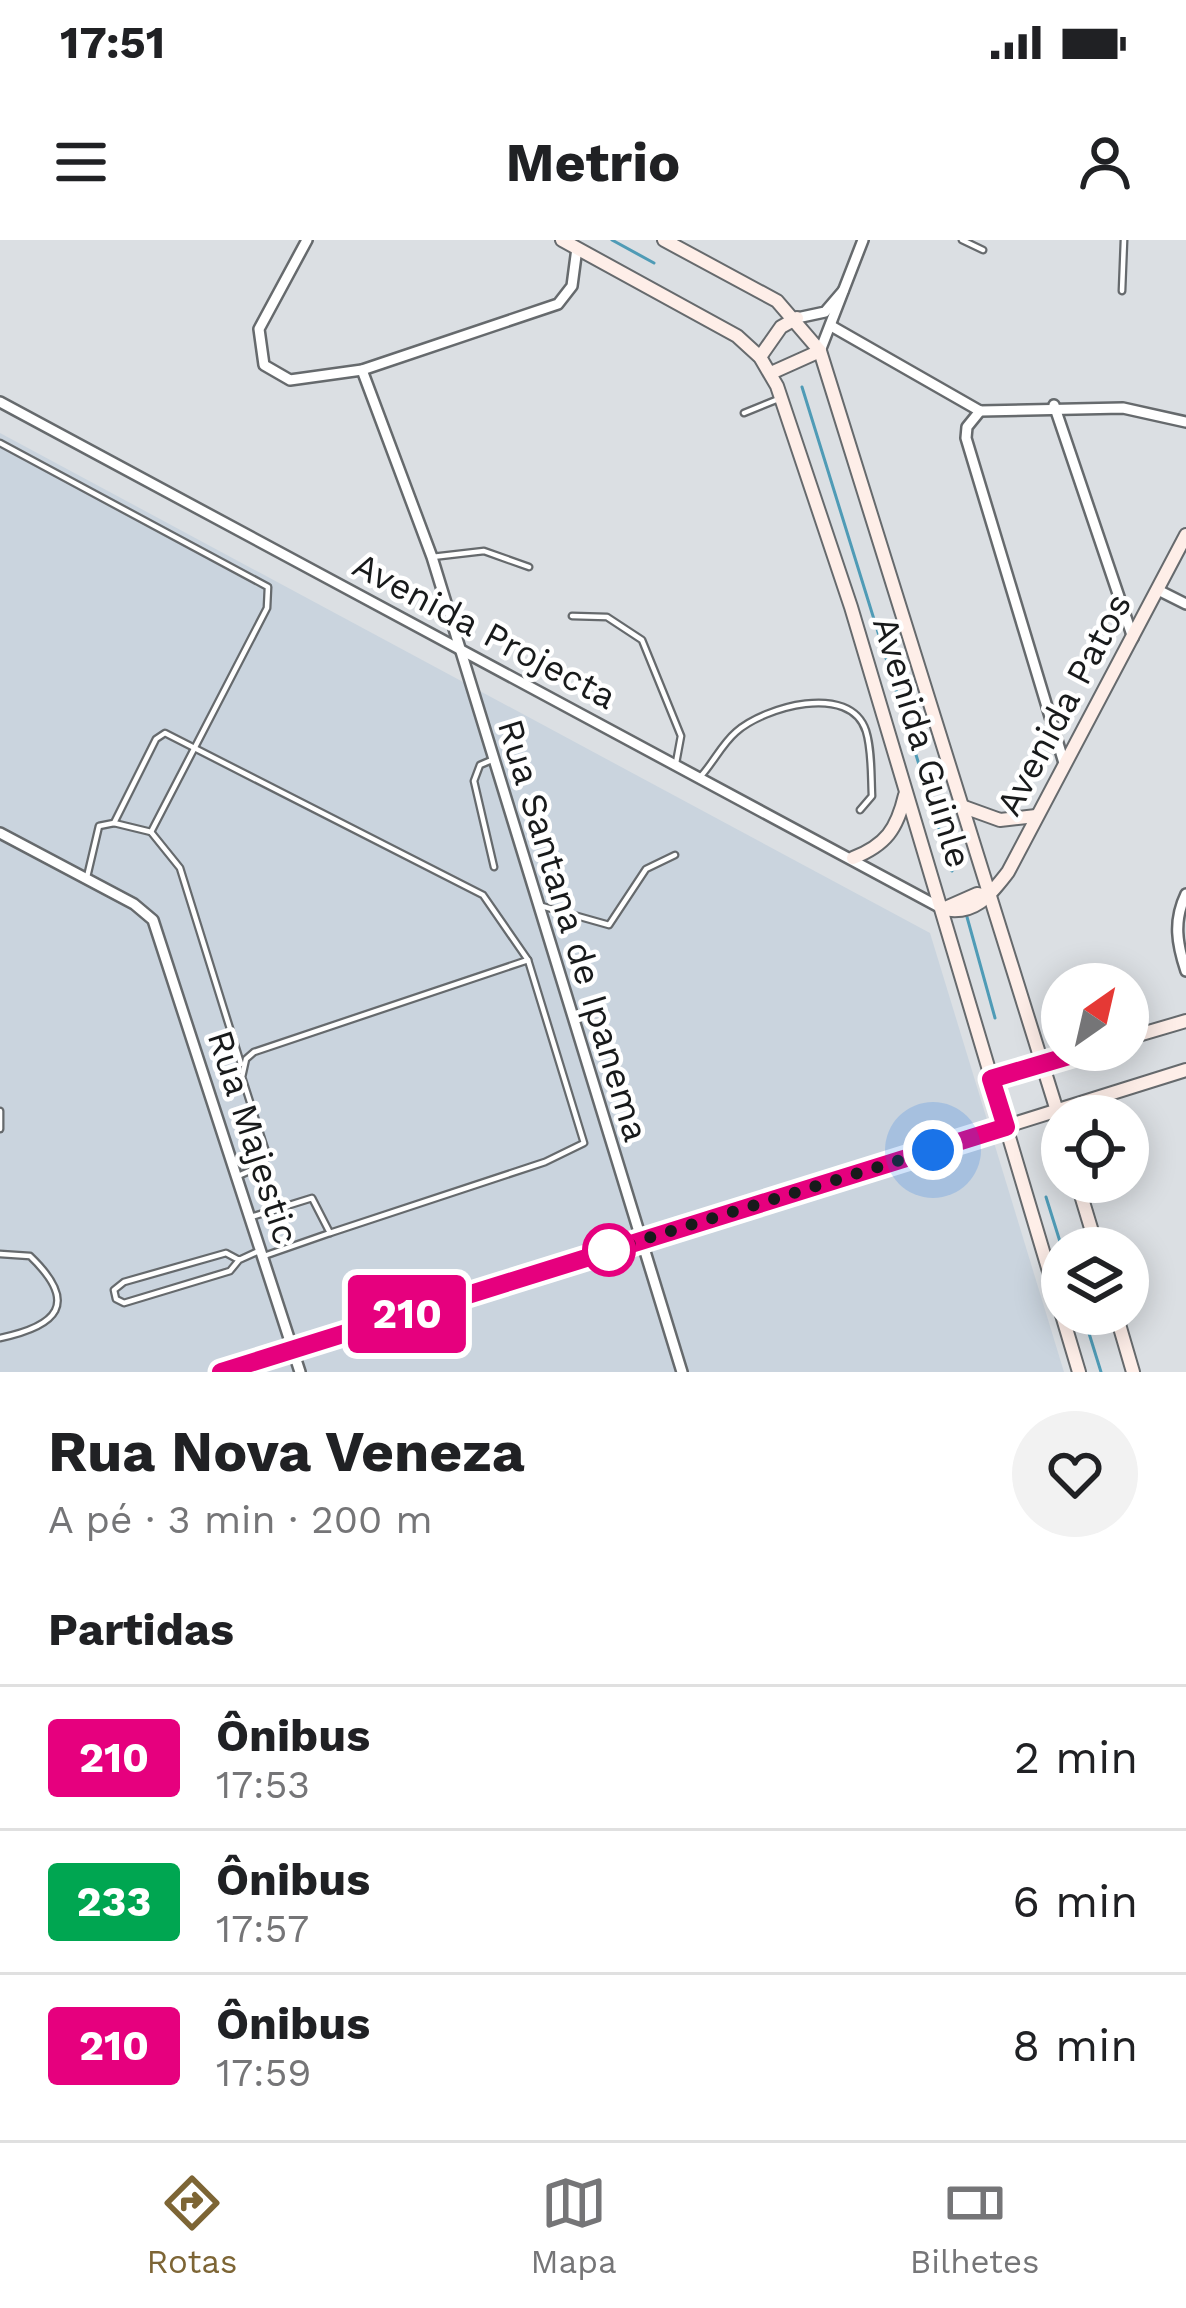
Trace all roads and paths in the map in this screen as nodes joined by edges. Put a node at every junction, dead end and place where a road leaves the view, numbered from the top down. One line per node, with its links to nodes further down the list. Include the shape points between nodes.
1 (307, 240): 15 (street, via 259,329 264,365 290,380)
2 (562, 240): 7 (street, Avenida Guinle)
3 (664, 240): 11 (street, Avenida Guinle)
4 (862, 240): 9 (street)
5 (962, 240): 8 (lane)
6 (1124, 240): 10 (lane)
7 (577, 248): 14 (street, Avenida Guinle, via 710,318); 15 (street, via 572,286 558,304)
8 (983, 250)
9 (850, 282): 11 (street, via 825,312); 12 (street)
10 (1123, 291)
11 (797, 318): 13 (street, Avenida Guinle); 14 (street)
12 (833, 327): 13 (street); 20 (street)
13 (820, 351): 16 (street); 38 (street, Avenida Guinle)
14 (760, 357): 16 (street, Avenida Guinle)
15 (362, 370): 25 (street, Rua Santana de Ipanema)
16 (771, 373): 17 (street, Avenida Guinle)
17 (781, 398): 21 (lane); 37 (street, Avenida Guinle)
18 (0, 402): 31 (street, Avenida Projecta)
19 (1054, 405): 20 (street); 22 (street); 30 (street)
20 (980, 411): 35 (street, via 966,438)
21 (744, 413)
22 (1186, 422)
23 (0, 442): 32 (lane, via 268,587 268,608)
24 (1186, 535): 27 (street, Avenida Patos)
25 (432, 557): 26 (lane, via 484,551); 31 (street, Rua Santana de Ipanema)
26 (529, 567)
27 (1158, 590): 28 (street); 30 (street, Avenida Patos)
28 (1186, 604)
29 (572, 616): 34 (lane, via 608,617 642,640 680,736)
30 (1133, 638): 35 (street, Avenida Patos)
31 (460, 647): 33 (street, Rua Santana de Ipanema); 34 (street, Avenida Projecta)
32 (195, 744): 41 (lane, via 160,734); 42 (lane); 52 (lane, via 483,895)
33 (494, 759): 46 (lane, via 480,765 474,781); 50 (street, Rua Santana de Ipanema)
34 (676, 763): 36 (street, Avenida Projecta)
35 (1064, 763): 40 (street, Avenida Patos)
36 (700, 776): 39 (lane, via 752,722 830,699 866,731 872,796); 45 (street, Avenida Projecta)
37 (905, 794): 45 (street, via 894,830); 51 (street, Avenida Guinle)
38 (964, 807): 40 (street, via 1000,820); 49 (street, Avenida Guinle)
39 (860, 810)
40 (1036, 816): 49 (street, Avenida Patos)
41 (114, 823): 42 (lane); 47 (lane, via 95,831)
42 (151, 832): 58 (lane, via 180,868)
43 (0, 833): 47 (street)
44 (675, 855): 50 (lane, via 646,869 609,926)
45 (853, 858): 51 (street, Avenida Projecta)
46 (494, 867)
47 (87, 877): 66 (street, Rua Majestic, via 153,920)
48 (1186, 894): 53 (street, via 1176,942)
49 (988, 896): 51 (street); 56 (street, Avenida Guinle)
50 (538, 905): 69 (street, Rua Santana de Ipanema)
51 (943, 909): 60 (street, Avenida Guinle)
52 (528, 960): 58 (lane, via 254,1052); 68 (lane, via 584,1142)
53 (1186, 971)
54 (1186, 1021): 55 (street)
55 (1149, 1032)
56 (1041, 1058)
57 (1041, 1065): 60 (street)
58 (242, 1067): 66 (lane, via 267,1155)
59 (1186, 1070): 61 (street)
60 (991, 1079): 64 (street, Avenida Guinle)
61 (1108, 1095)
62 (0, 1111): 65 (lane)
63 (1041, 1116): 64 (street)
64 (1006, 1127): 69 (street); 79 (street, Avenida Guinle)
65 (0, 1129)
66 (238, 1176): 67 (street, Rua Majestic)
67 (251, 1217): 68 (lane, via 312,1198); 70 (street, Rua Majestic)
68 (330, 1233): 70 (lane)
69 (640, 1240): 75 (street); 78 (street, Rua Santana de Ipanema)
70 (263, 1253): 72 (lane); 75 (street, Rua Majestic)
71 (0, 1254): 74 (lane, via 30,1256 57,1298 39,1330)
72 (238, 1260): 72 (lane, via 226,1253 124,1282 116,1298 124,1303 230,1271)
73 (1122, 1335): 80 (street)
74 (0, 1338)
75 (293, 1351): 76 (street); 77 (street, Rua Majestic)
76 (221, 1372)
77 (300, 1372)
78 (682, 1372)
79 (1079, 1372)
80 (1133, 1372)

